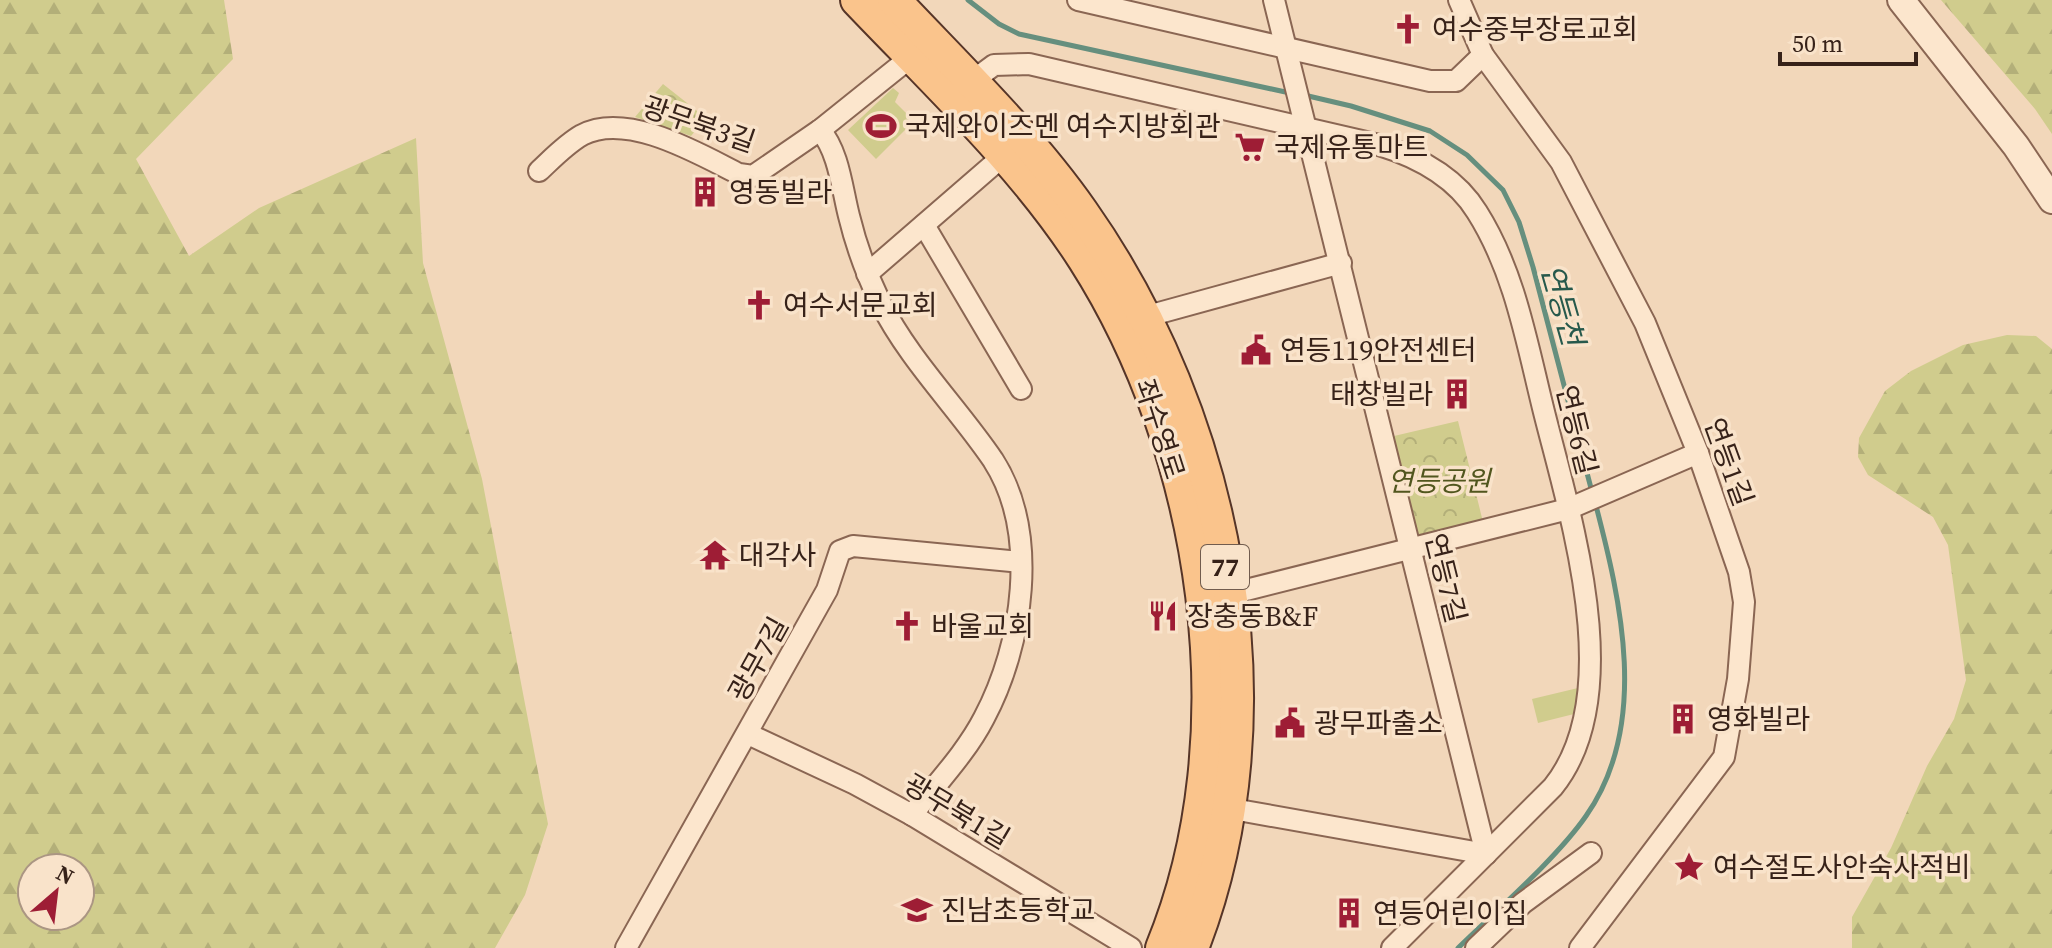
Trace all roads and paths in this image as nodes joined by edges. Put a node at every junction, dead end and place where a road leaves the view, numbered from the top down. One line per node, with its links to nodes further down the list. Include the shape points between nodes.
1 (857, 0): 9 (main road, 좌수영로 / 77)
2 (894, 0): 10 (main road, 좌수영로 / 77)
3 (1078, 0): 7 (street)
4 (1274, 0): 7 (street)
5 (1459, 0): 8 (street, 연등1길)
6 (1901, 0): 15 (street)
7 (1286, 46): 8 (street, via 1440,82 1463,77); 11 (street, 연등7길)
8 (1483, 55): 21 (street, 연등1길, via 1561,162 1645,323)
9 (911, 57): 10 (main road, 좌수영로 / 77); 12 (street, 광무북3길)
10 (975, 99): 11 (street, 연등6길, via 994,65 1029,64); 13 (main road, 좌수영로 / 77); 19 (main road, 좌수영로 / 77, via 1082,211)
11 (1308, 128): 17 (street, 연등7길); 22 (street, 연등6길, via 1416,158 1451,182 1477,211 1513,293)
12 (820, 130): 14 (street, 광무북3길, via 749,176 662,139 619,128 584,134); 18 (street, via 829,142)
13 (1002, 157): 16 (street); 33 (main road, 좌수영로 / 77, via 1083,257 1118,319 1155,405 1192,545 1207,647 1209,751 1193,853)
14 (539, 171)
15 (2052, 200)
16 (924, 225): 18 (street); 20 (street)
17 (1341, 263): 19 (street); 23 (street, 연등7길)
18 (867, 274): 24 (street, via 899,332 994,462 1017,524)
19 (1148, 316): 25 (main road, 좌수영로 / 77, via 1204,468)
20 (1021, 389)
21 (1698, 453): 22 (street); 37 (street, 연등1길, via 1739,572 1744,602 1728,745 1716,771)
22 (1568, 509): 23 (street); 30 (street, 연등6길, via 1588,619 1581,734 1563,775)
23 (1409, 549): 25 (street); 30 (street, 연등7길)
24 (1020, 562): 26 (street, 광무7길, via 843,548 827,590); 28 (street, via 1014,633 988,711)
25 (1230, 594): 27 (main road, 좌수영로 / 77, via 1237,728)
26 (748, 734): 28 (street, 광무북1길); 31 (street, 광무7길)
27 (1227, 808): 30 (street); 34 (main road, 좌수영로 / 77)
28 (912, 815): 32 (street, 광무북1길)
29 (1591, 853): 36 (street, via 1523,903)
30 (1486, 854): 35 (street, 연등6길)
31 (626, 948)
32 (1131, 948)
33 (1162, 948)
34 (1192, 948)
35 (1392, 948)
36 (1476, 948)
37 (1580, 948)

